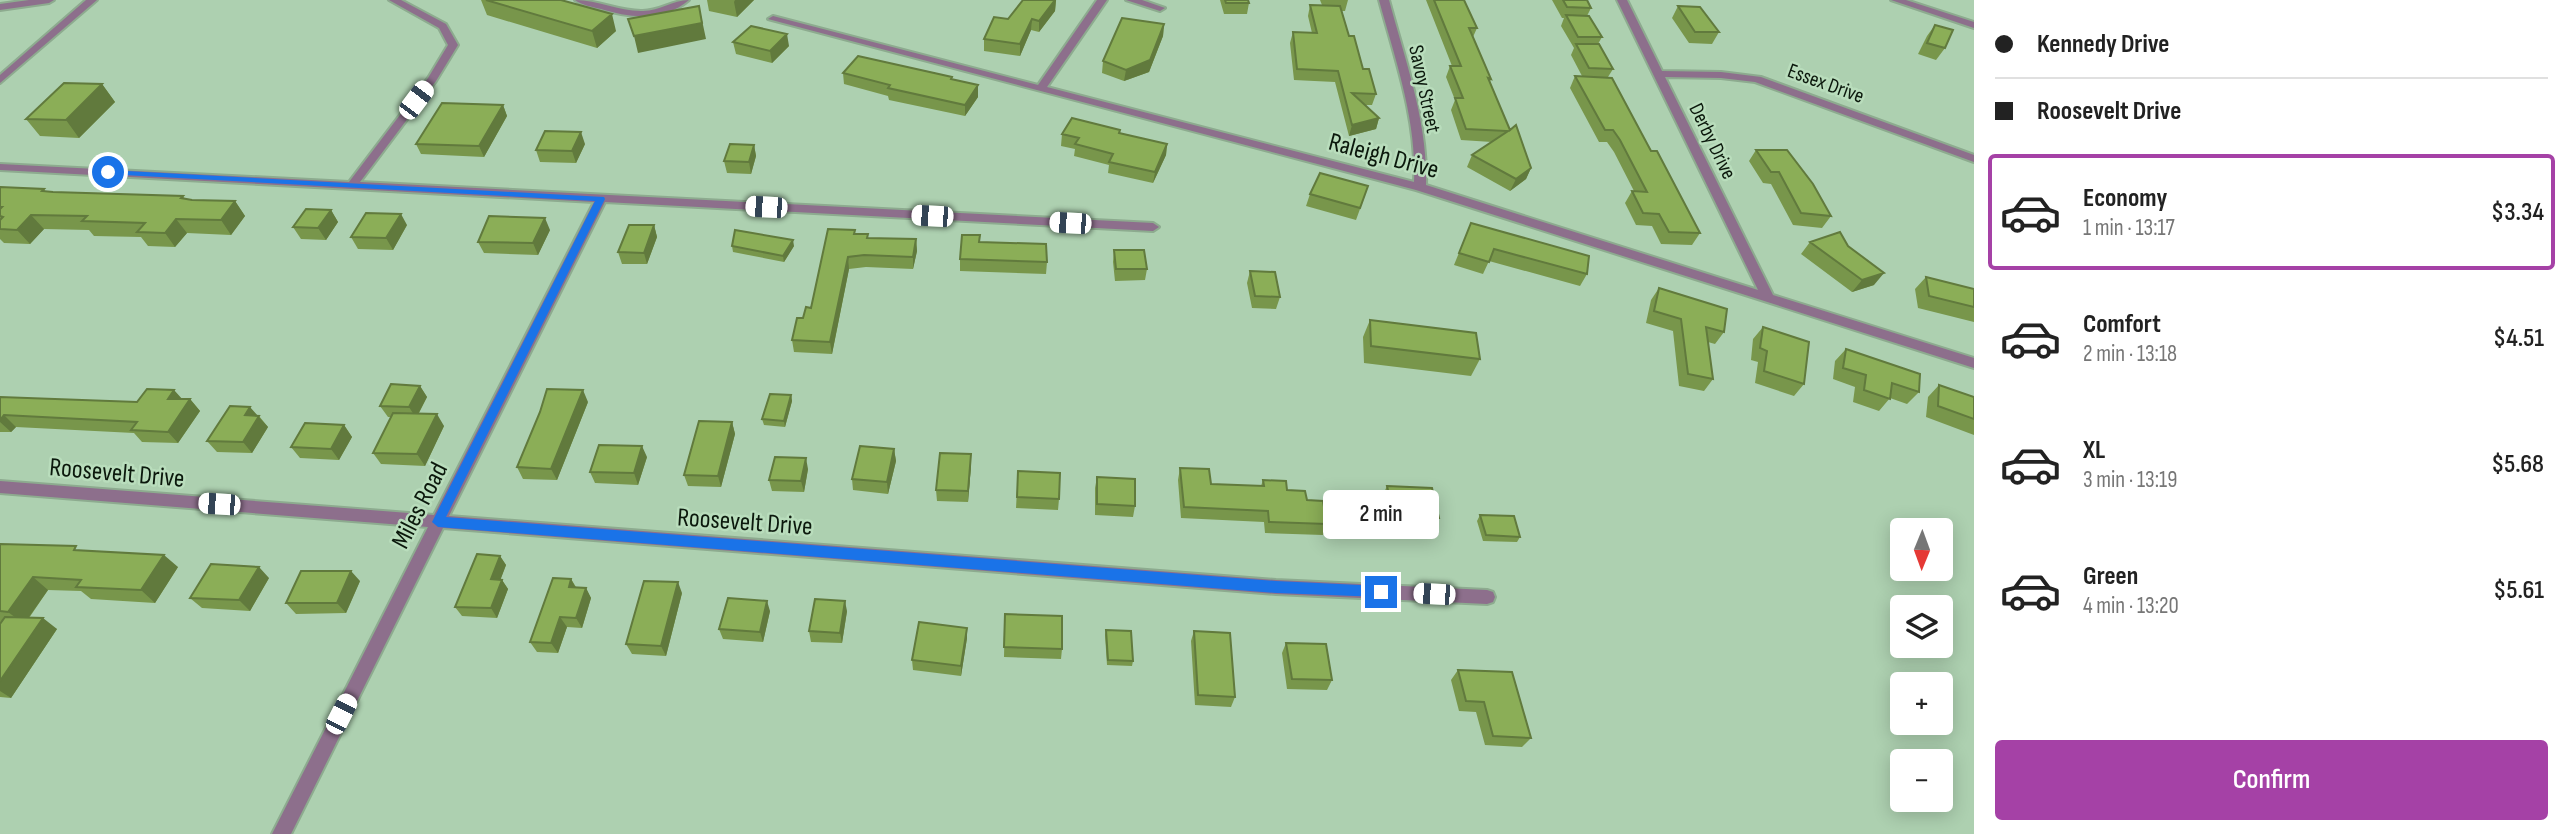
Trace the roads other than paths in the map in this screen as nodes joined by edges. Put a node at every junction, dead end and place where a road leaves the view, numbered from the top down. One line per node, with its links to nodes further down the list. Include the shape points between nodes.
1 (49, 0): 11 (street)
2 (92, 0): 16 (street)
3 (394, 0): 20 (street, via 443,26 453,45)
4 (580, 0): 5 (street, via 635,15 661,14)
5 (684, 0)
6 (1102, 0): 17 (street)
7 (1131, 0): 12 (street)
8 (1384, 0): 21 (street, Savoy Street, via 1410,106 1422,171)
9 (1622, 0): 15 (street, Derby Drive)
10 (1900, 1): 14 (street)
11 (0, 7)
12 (1160, 8)
13 (773, 19): 17 (street, Raleigh Drive)
14 (1974, 25)
15 (1658, 74): 18 (street, Essex Drive, via 1758,79); 24 (street, Derby Drive)
16 (0, 80)
17 (1041, 88): 21 (street, Raleigh Drive)
18 (1974, 159)
19 (0, 167): 20 (street)
20 (352, 185): 22 (street)
21 (1420, 187): 24 (street, Raleigh Drive)
22 (601, 199): 23 (street); 27 (street, Miles Road)
23 (1153, 227)
24 (1769, 299): 25 (street, Raleigh Drive)
25 (1974, 363)
26 (0, 487): 27 (street, Roosevelt Drive)
27 (438, 522): 28 (street, Roosevelt Drive, via 1276,587); 29 (street, Miles Road)
28 (1487, 597)
29 (281, 834)

